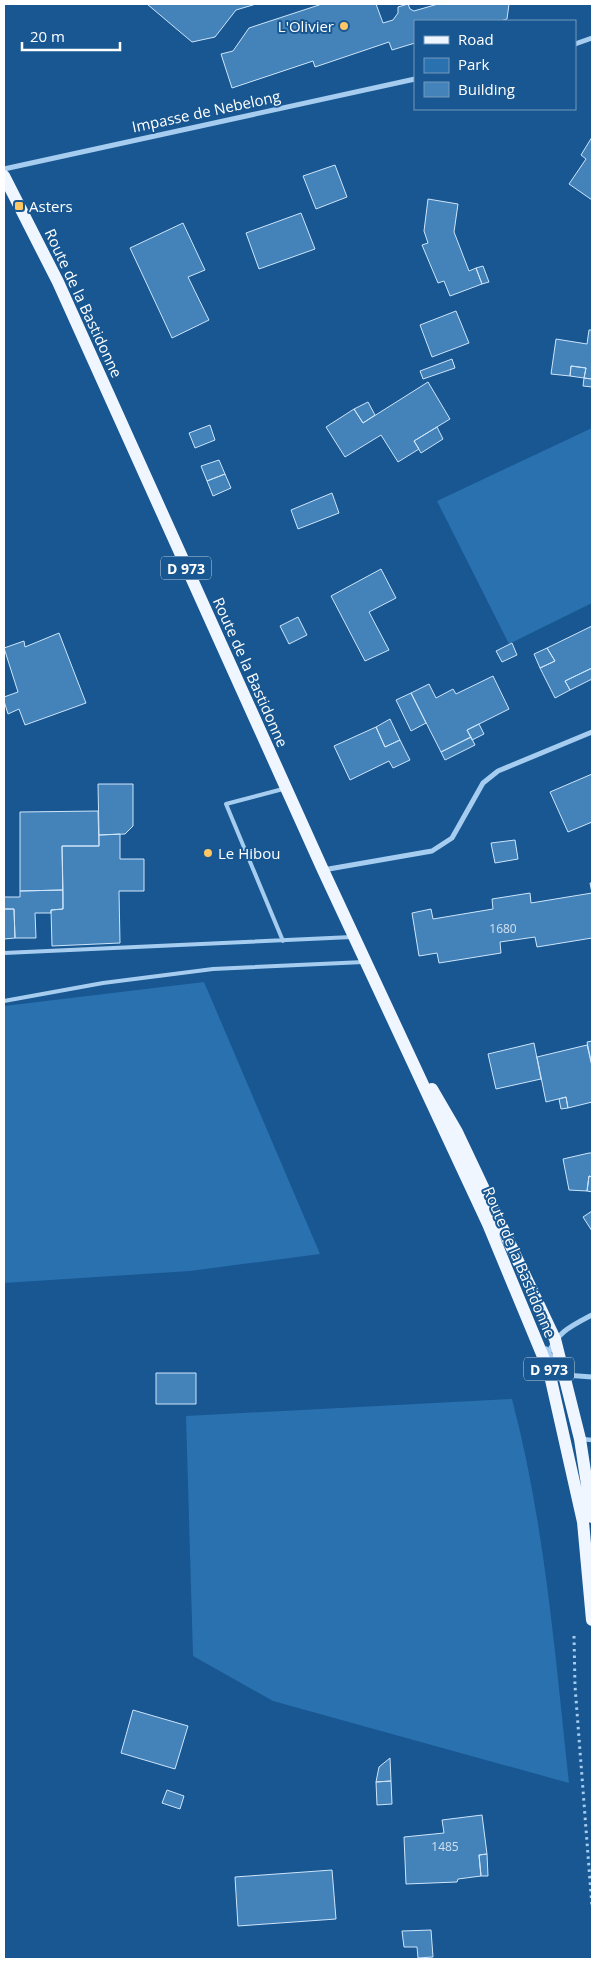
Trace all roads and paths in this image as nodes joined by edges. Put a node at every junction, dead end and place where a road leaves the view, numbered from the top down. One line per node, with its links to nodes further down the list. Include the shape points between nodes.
1 (592, 38): 2 (street)
2 (576, 44)
3 (414, 79): 4 (street, Impasse de Nebelong)
4 (4, 169)
5 (4, 176): 7 (main road, Route de la Bastidonne / D 973, via 58,282)
6 (592, 732): 8 (street, via 498,771 482,783 452,838 432,851)
7 (286, 788): 8 (main road, Route de la Bastidonne / D 973); 10 (lane, via 226,804)
8 (323, 870): 9 (main road, Route de la Bastidonne / D 973)
9 (355, 937): 10 (lane); 12 (main road, Route de la Bastidonne / D 973)
10 (284, 941): 11 (lane)
11 (4, 953)
12 (366, 962): 13 (lane, via 213,968 103,983); 14 (main road, Route de la Bastidonne / D 973)
13 (4, 1002)
14 (391, 1018): 15 (main road, Route de la Bastidonne / D 973); 17 (main road, Route de la Bastidonne / D 973, via 458,1132)
15 (488, 1224): 18 (street); 19 (main road, Route de la Bastidonne / D 973)
16 (592, 1315): 17 (street)
17 (555, 1339): 18 (street); 20 (main road, Route de la Bastidonne / D 973)
18 (548, 1354): 19 (street); 20 (street)
19 (549, 1371): 24 (main road, Route de la Bastidonne / D 973, via 583,1522)
20 (565, 1376): 21 (street); 22 (main road, Route de la Bastidonne / D 973)
21 (592, 1376)
22 (586, 1440): 23 (main road, Route de la Bastidonne / D 973)
23 (592, 1517)
24 (592, 1620)
25 (574, 1631): 26 (path, via 575,1686)
26 (592, 1908)

